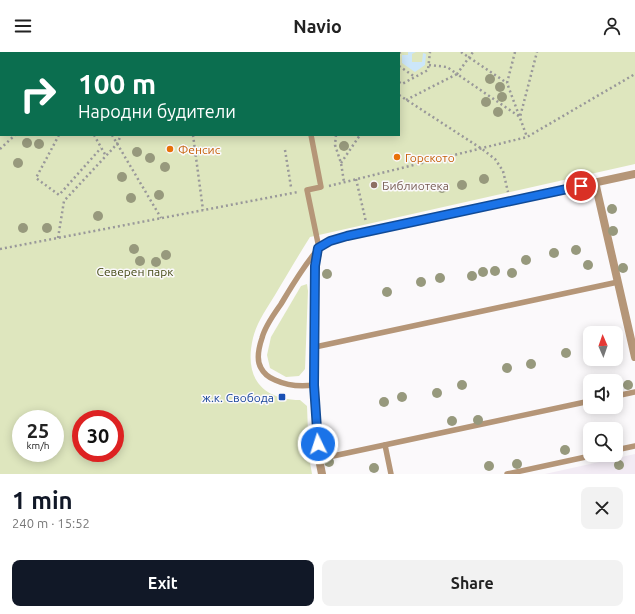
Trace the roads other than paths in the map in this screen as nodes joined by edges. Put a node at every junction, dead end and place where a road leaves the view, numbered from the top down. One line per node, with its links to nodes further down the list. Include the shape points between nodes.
1 (311, 136): 4 (lane, via 321,187 307,190)
2 (635, 174): 3 (street)
3 (595, 182): 4 (street, via 330,241); 5 (street)
4 (318, 248): 6 (street, via 315,266); 8 (lane, via 306,262 270,321 262,337 258,355 261,368 270,377 290,386)
5 (618, 282): 6 (lane); 7 (street)
6 (315, 347): 8 (street)
7 (635, 357)
8 (314, 385): 16 (street)
9 (635, 392): 10 (lane)
10 (623, 395)
11 (583, 403): 12 (lane)
12 (384, 445): 16 (lane); 18 (lane)
13 (635, 446): 14 (lane)
14 (623, 449)
15 (583, 458): 19 (lane)
16 (319, 459): 17 (street)
17 (322, 474)
18 (391, 474)
19 (507, 474)

